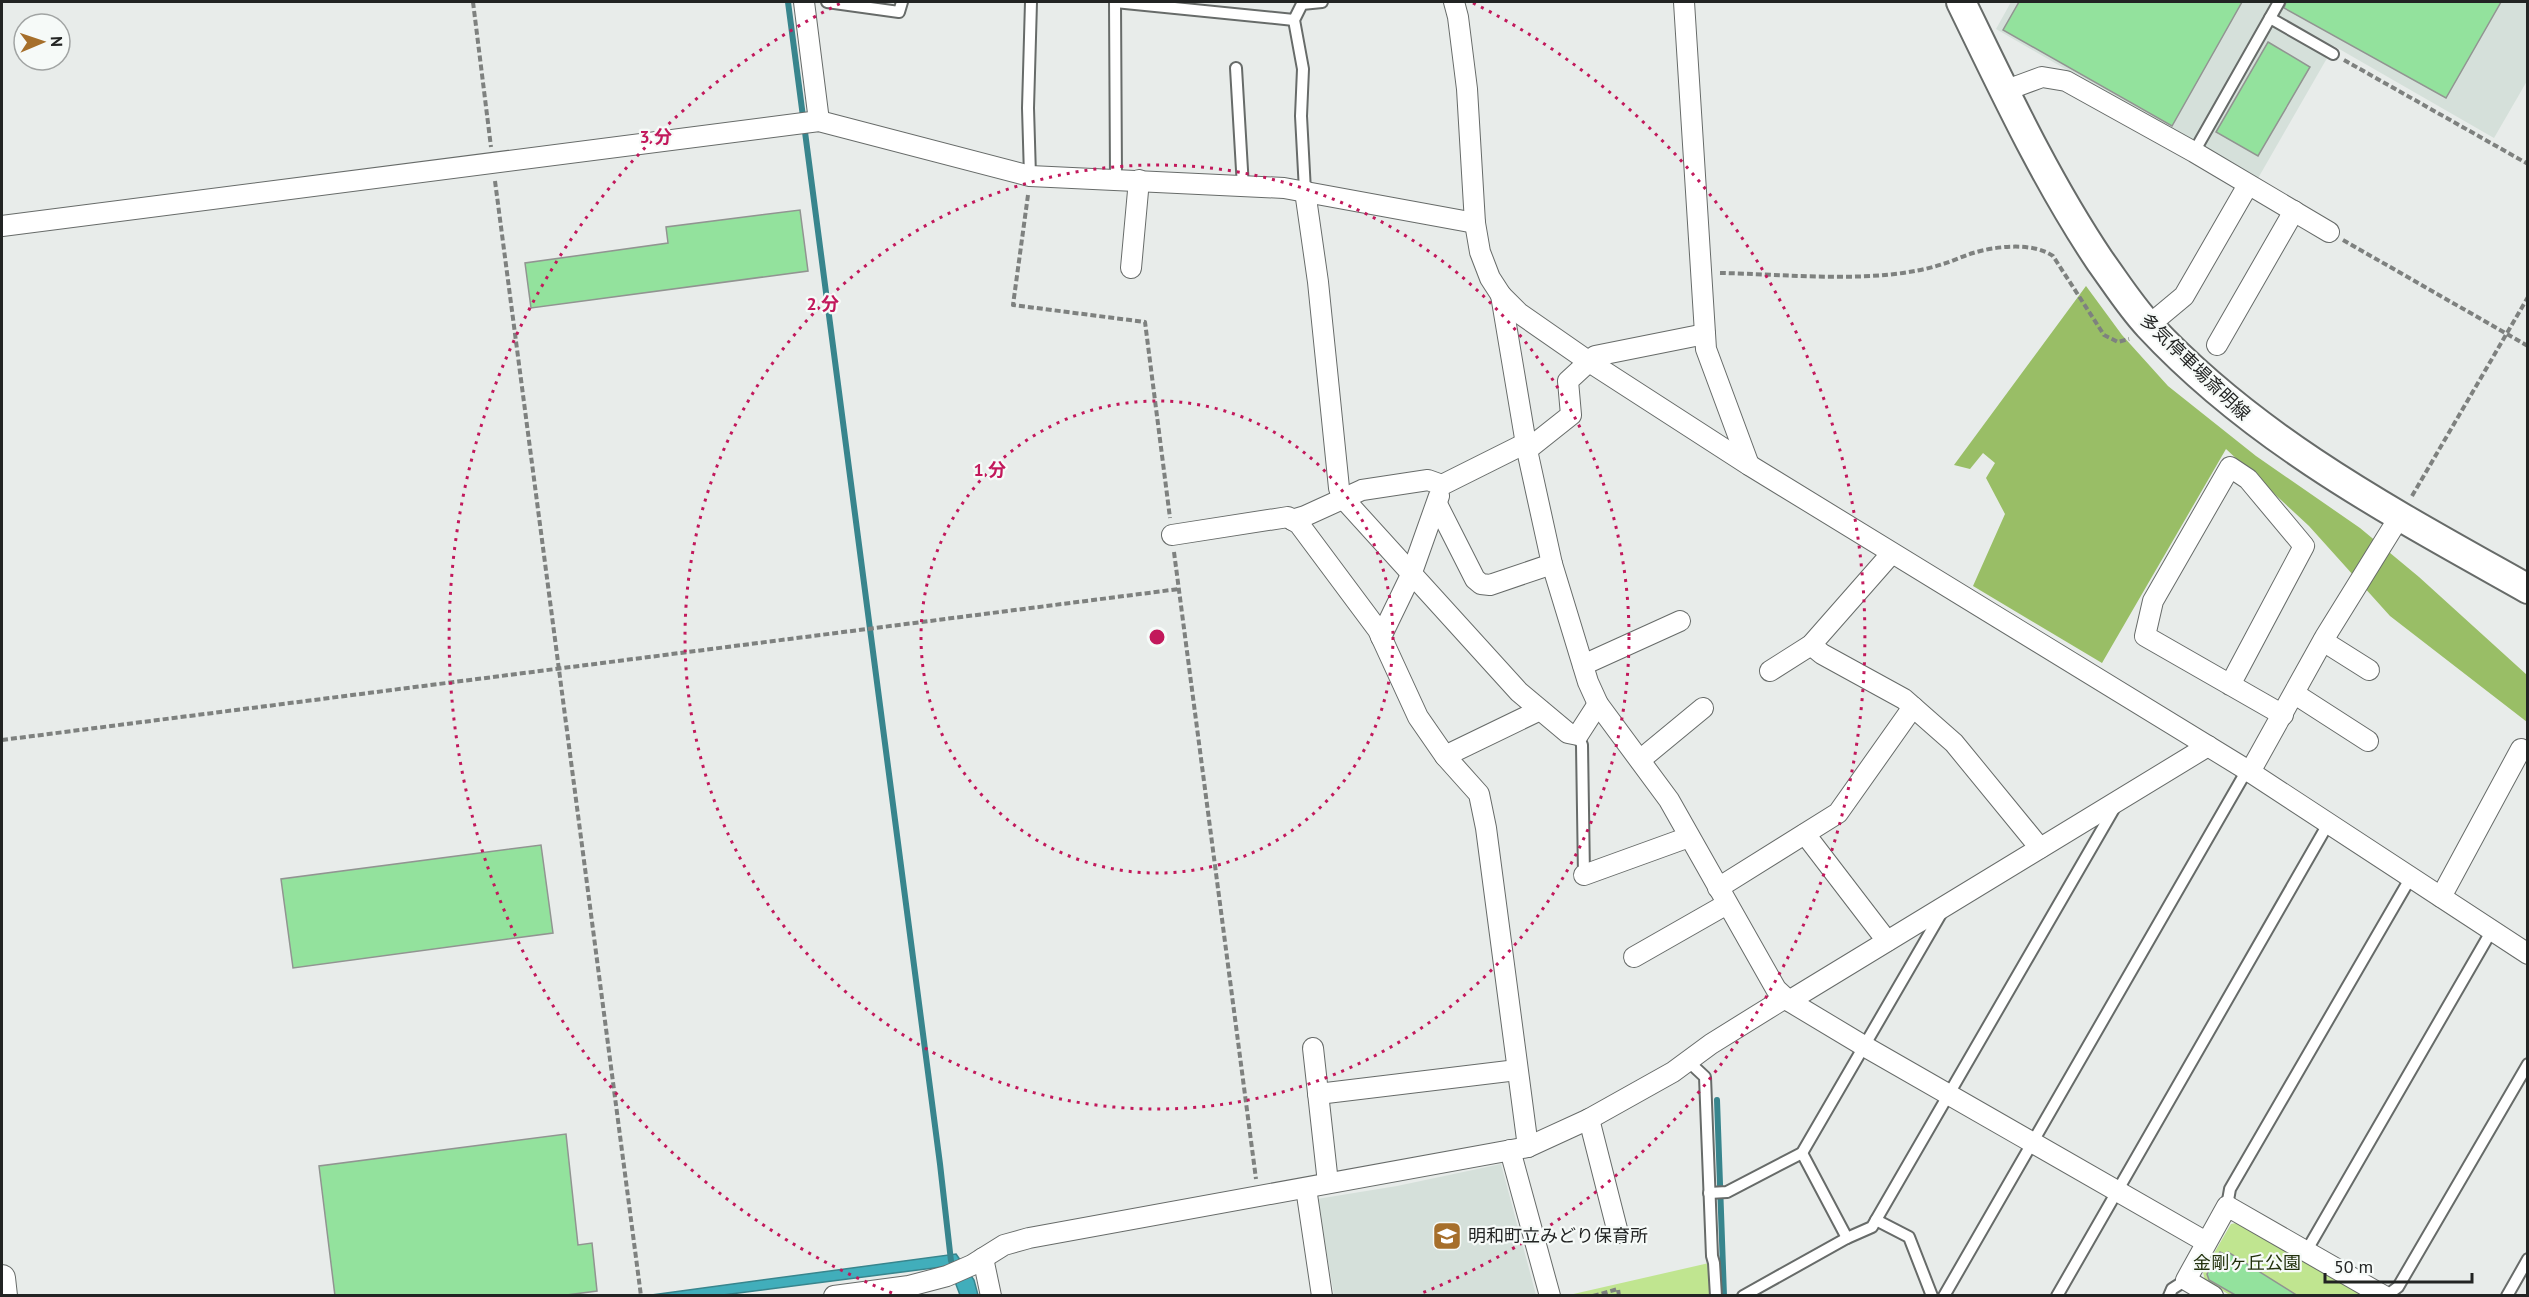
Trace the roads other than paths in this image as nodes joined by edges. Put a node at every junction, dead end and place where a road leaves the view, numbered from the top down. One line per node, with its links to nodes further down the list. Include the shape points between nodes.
1 (804, 2): 16 (street)
2 (827, 2): 3 (lane, via 900,12)
3 (902, 2)
4 (1030, 2): 18 (lane)
5 (1115, 2): 12 (lane); 19 (lane)
6 (1322, 2): 12 (lane, via 1302,4)
7 (1683, 2): 31 (street)
8 (1961, 2): 15 (main road, 多気停車場斎明線)
9 (2279, 2): 11 (lane)
10 (1459, 7): 25 (street)
11 (2270, 18): 13 (lane); 17 (lane)
12 (1294, 20): 23 (lane, via 1303,69 1300,116)
13 (2333, 54)
14 (1236, 68): 22 (lane)
15 (2004, 91): 17 (street, via 2042,77 2066,81); 30 (main road, 多気停車場斎明線, via 2079,229)
16 (818, 121): 18 (street); 26 (street)
17 (2194, 152): 21 (street)
18 (1030, 176): 19 (street)
19 (1116, 178): 20 (street)
20 (1139, 180): 22 (street); 28 (street)
21 (2248, 185): 24 (street); 30 (street, via 2184,296)
22 (1243, 187): 23 (street)
23 (1305, 191): 25 (street); 37 (street)
24 (2294, 211): 27 (street); 32 (street)
25 (1475, 223): 29 (street, via 1480,252)
26 (2, 226)
27 (2329, 232)
28 (1131, 268)
29 (1501, 295): 33 (street, via 1519,313); 34 (street)
30 (2148, 326): 38 (main road, 多気停車場斎明線, via 2257,424 2343,483)
31 (1705, 334): 33 (street, via 1595,356); 35 (street, via 1706,349)
32 (2217, 345)
33 (1588, 361): 34 (street, via 1568,381 1571,415); 35 (street)
34 (1527, 447): 36 (street); 42 (street)
35 (1749, 465): 41 (street)
36 (1440, 495): 37 (street, via 1428,480); 42 (street, via 1480,584 1490,585); 43 (street)
37 (1342, 497): 39 (street); 43 (street)
38 (2400, 516): 44 (main road, 多気停車場斎明線); 47 (street)
39 (1292, 520): 40 (street, via 1288,517); 46 (street, via 1299,524)
40 (1172, 535)
41 (1891, 554): 48 (street); 61 (street)
42 (1552, 564): 49 (street)
43 (1412, 574): 46 (street); 57 (street)
44 (2528, 589)
45 (1680, 621): 49 (street)
46 (1381, 637): 63 (street, via 1418,717)
47 (2324, 641): 50 (street); 53 (street)
48 (1811, 645): 51 (street); 55 (street)
49 (1583, 665): 54 (street)
50 (2369, 670)
51 (1770, 671)
52 (2230, 685): 52 (street, via 2145,636 2153,602 2230,467 2248,480 2304,546); 58 (street)
53 (2295, 694): 58 (street); 60 (street)
54 (1598, 704): 59 (street); 64 (street)
55 (1913, 707): 68 (street, via 1838,813); 70 (street, via 1954,742)
56 (1703, 708): 64 (street)
57 (1540, 710): 59 (street, via 1568,733); 63 (street)
58 (2283, 715): 65 (street)
59 (1578, 735): 71 (lane, via 1582,745)
60 (2368, 741)
61 (2208, 746): 65 (street); 66 (street)
62 (2521, 749): 74 (street)
63 (1445, 756): 85 (street, via 1479,794)
64 (1640, 760): 69 (street)
65 (2248, 771): 67 (street); 89 (lane)
66 (2118, 802): 70 (street); 87 (lane)
67 (2328, 824): 72 (street); 94 (lane)
68 (1804, 834): 73 (street); 77 (street)
69 (1689, 837): 71 (street); 73 (street)
70 (2040, 848): 75 (street)
71 (1584, 875)
72 (2411, 877): 74 (street); 96 (lane, via 2230,1189)
73 (1722, 896): 79 (street); 80 (street)
74 (2441, 897): 76 (street)
75 (1947, 904): 77 (street); 81 (lane)
76 (2492, 930): 78 (street); 101 (lane)
77 (1887, 941): 80 (street)
78 (2528, 954)
79 (1634, 957)
80 (1787, 1000): 81 (street); 83 (street, via 1711,1044)
81 (1864, 1046): 87 (street); 91 (lane)
82 (1313, 1048): 86 (street)
83 (1689, 1062): 88 (street); 95 (lane, via 1705,1077)
84 (2528, 1064): 118 (lane, via 2398,1287)
85 (1517, 1070): 86 (street); 90 (street)
86 (1318, 1094): 92 (street)
87 (1949, 1094): 89 (street); 97 (lane)
88 (1589, 1119): 90 (street); 98 (street)
89 (2033, 1142): 94 (street); 114 (lane)
90 (1519, 1149): 92 (street); 110 (street)
91 (1802, 1154): 95 (lane, via 1727,1192); 99 (lane)
92 (1328, 1183): 93 (street)
93 (1306, 1188): 103 (street, via 1029,1238 1004,1245); 109 (street)
94 (2117, 1191): 100 (street); 115 (lane)
95 (1709, 1193): 111 (lane)
96 (2227, 1206): 100 (street); 101 (street)
97 (1876, 1220): 99 (lane, via 1872,1227); 113 (lane, via 1909,1238)
98 (1618, 1233)
99 (1847, 1238): 112 (lane)
100 (2206, 1242): 105 (street)
101 (2307, 1250): 118 (street)
102 (2528, 1259): 119 (lane)
103 (977, 1262): 107 (street, via 947,1276 909,1286); 108 (street)
104 (2, 1278): 106 (street)
105 (2186, 1280): 116 (lane, via 2172,1289); 117 (street)
106 (4, 1296)
107 (834, 1296)
108 (991, 1296)
109 (1321, 1296)
110 (1550, 1296)
111 (1716, 1296)
112 (1743, 1296)
113 (1932, 1296)
114 (1944, 1296)
115 (2056, 1296)
116 (2169, 1296)
117 (2213, 1296)
118 (2385, 1296)
119 (2507, 1296)

